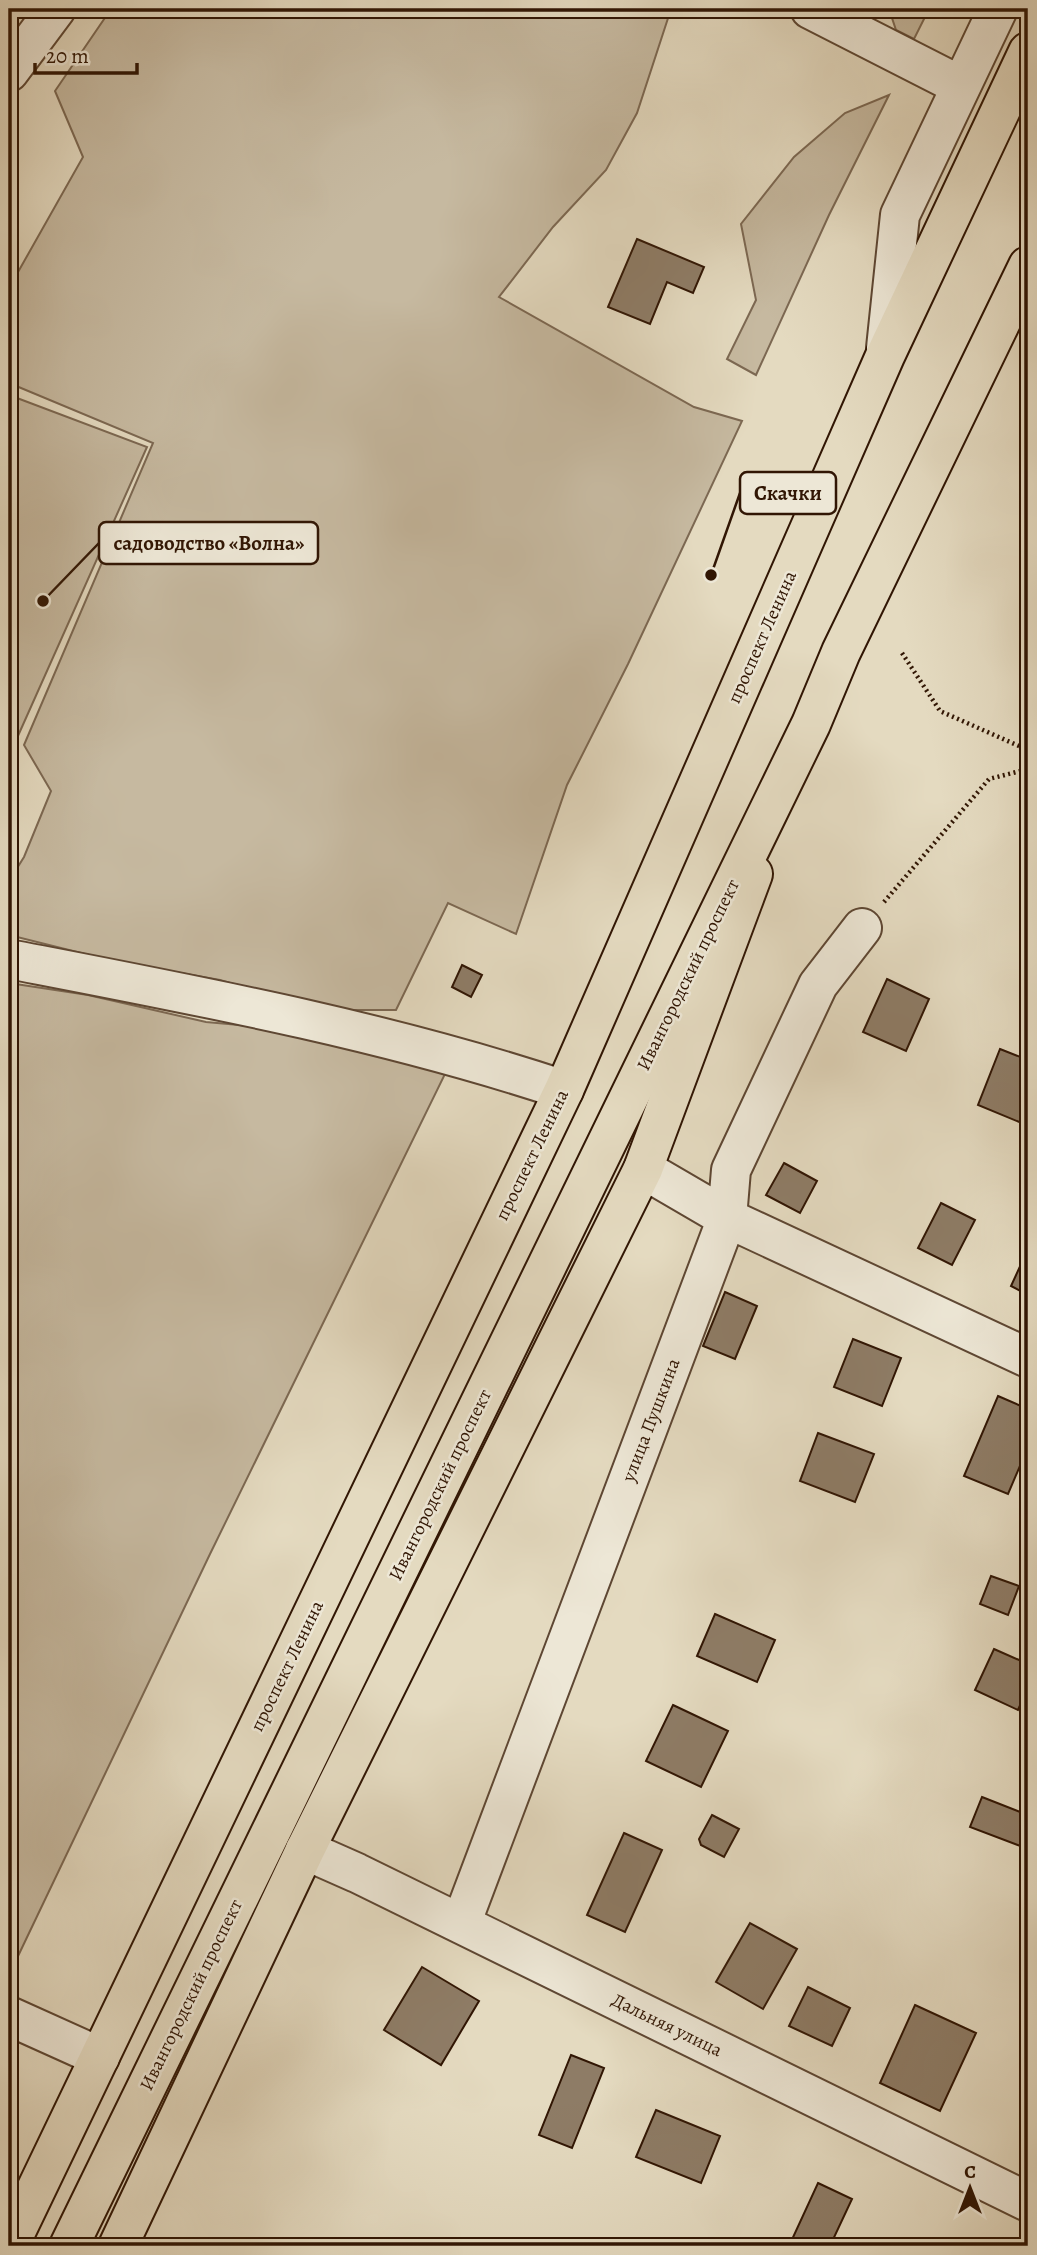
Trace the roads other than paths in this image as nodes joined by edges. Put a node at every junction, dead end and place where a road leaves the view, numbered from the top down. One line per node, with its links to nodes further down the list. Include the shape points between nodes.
1 (56, 9): 5 (street)
2 (810, 9): 6 (street)
3 (998, 9): 6 (street)
4 (1028, 52): 8 (main road, проспект Ленина)
5 (9, 72)
6 (961, 86): 8 (street, via 900,215)
7 (1028, 265): 9 (main road, via 841,652)
8 (885, 356): 12 (main road, проспект Ленина)
9 (811, 724): 13 (main road); 22 (main road, Ивангородский проспект)
10 (862, 928): 14 (street, улица Пушкина, via 818,985 731,1170)
11 (9, 959): 12 (street, via 217,999 482,1062)
12 (564, 1090): 19 (main road, проспект Ленина)
13 (643, 1169): 14 (street); 16 (main road)
14 (727, 1218): 15 (street); 17 (street, улица Пушкина)
15 (1028, 1358)
16 (305, 1850): 17 (street, Дальняя улица); 23 (main road)
17 (461, 1924): 20 (street, Дальняя улица)
18 (9, 2016): 19 (street)
19 (100, 2057): 21 (main road, проспект Ленина)
20 (1028, 2202)
21 (9, 2246)
22 (69, 2246)
23 (118, 2246)

